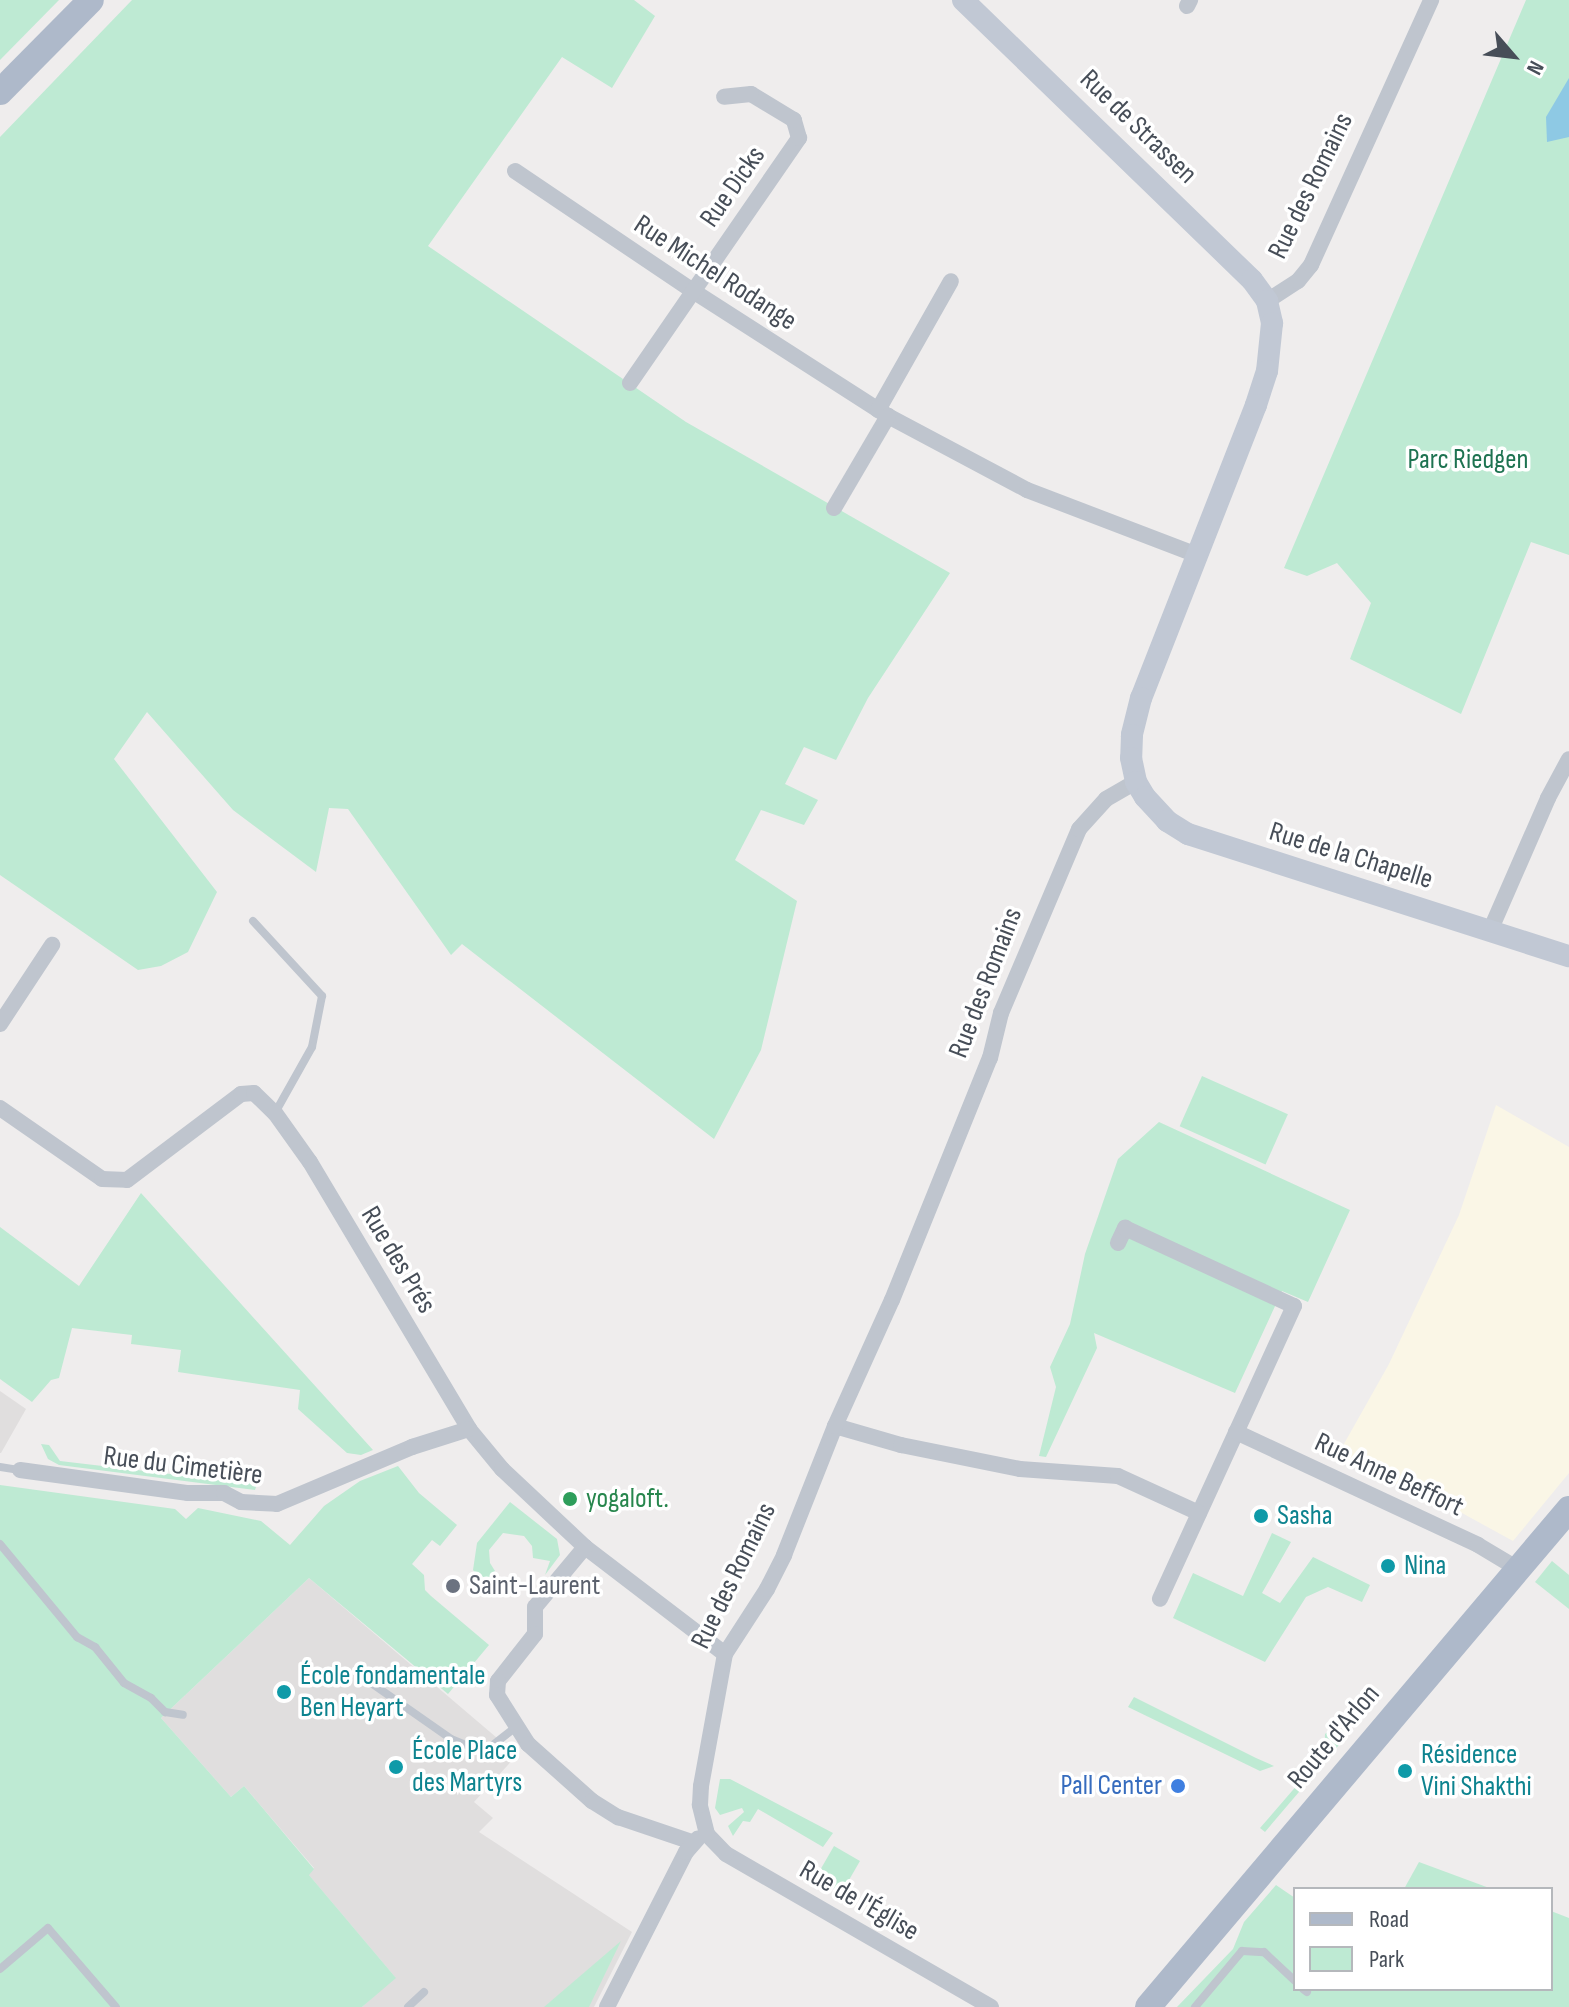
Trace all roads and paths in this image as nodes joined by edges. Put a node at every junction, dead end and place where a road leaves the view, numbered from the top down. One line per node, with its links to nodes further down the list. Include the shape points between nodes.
1 (91, 0): 4 (main road)
2 (963, 0): 9 (main road, Rue de Strassen, via 1252,280)
3 (1431, 0): 9 (street, Rue des Romains, via 1311,265 1298,281)
4 (0, 92)
5 (724, 97): 8 (street, Rue Dicks, via 751,94 794,120 799,138)
6 (515, 171): 8 (street, Rue Michel Rodange)
7 (951, 281): 11 (street)
8 (693, 291): 10 (street, Rue Dicks); 11 (street, Rue Michel Rodange)
9 (1267, 301): 13 (main road, via 1272,334 1267,371)
10 (630, 383)
11 (883, 413): 12 (street); 13 (street, Rue Michel Rodange, via 1027,490)
12 (834, 508)
13 (1197, 555): 15 (main road, via 1141,698 1132,735)
14 (1569, 759): 17 (street)
15 (1136, 782): 17 (main road, Rue de la Chapelle, via 1154,809 1188,834); 24 (street, Rue des Romains, via 1095,808 1079,829 1001,1013 990,1058 898,1287)
16 (253, 921): 22 (lane, via 322,996 312,1047)
17 (1490, 931): 19 (main road, Rue de la Chapelle)
18 (52, 945): 20 (street)
19 (1569, 956)
20 (0, 1024)
21 (0, 1108): 22 (street, Rue des Prés, via 102,1179 127,1180 241,1094 254,1093)
22 (275, 1113): 25 (street, Rue des Prés, via 310,1162)
23 (1118, 1243): 26 (street, via 1125,1228 1294,1306)
24 (835, 1426): 30 (street, via 1020,1469 1118,1476); 35 (street, Rue des Romains, via 767,1589)
25 (469, 1429): 28 (street, Rue du Cimetière, via 277,1504); 32 (street, Rue des Prés, via 502,1469)
26 (1236, 1432): 30 (street); 33 (street, Rue Anne Beffort, via 1478,1545)
27 (0, 1467): 28 (lane)
28 (20, 1470)
29 (1569, 1509): 33 (main road, Route d'Arlon)
30 (1199, 1513): 34 (street)
31 (0, 1544): 37 (lane, via 77,1637 95,1647 124,1683 165,1712)
32 (585, 1547): 35 (street, Rue des Prés); 38 (street, Rue de l'Église, via 535,1607 535,1634 498,1681 497,1695)
33 (1518, 1569): 47 (main road, Route d'Arlon)
34 (1160, 1599)
35 (725, 1654): 39 (street, Rue des Romains, via 701,1786)
36 (364, 1678): 38 (lane, via 451,1739 484,1752)
37 (183, 1715)
38 (516, 1727): 39 (street, Rue de l'Église, via 592,1801 630,1822)
39 (699, 1838): 45 (street); 46 (street, Rue de l'Église)
40 (0, 1969): 43 (lane, via 48,1928)
41 (1293, 1979): 48 (lane, via 1264,1952 1242,1951)
42 (424, 1992): 44 (lane)
43 (116, 2007)
44 (408, 2007)
45 (607, 2007)
46 (991, 2007)
47 (1148, 2007)
48 (1195, 2007)

